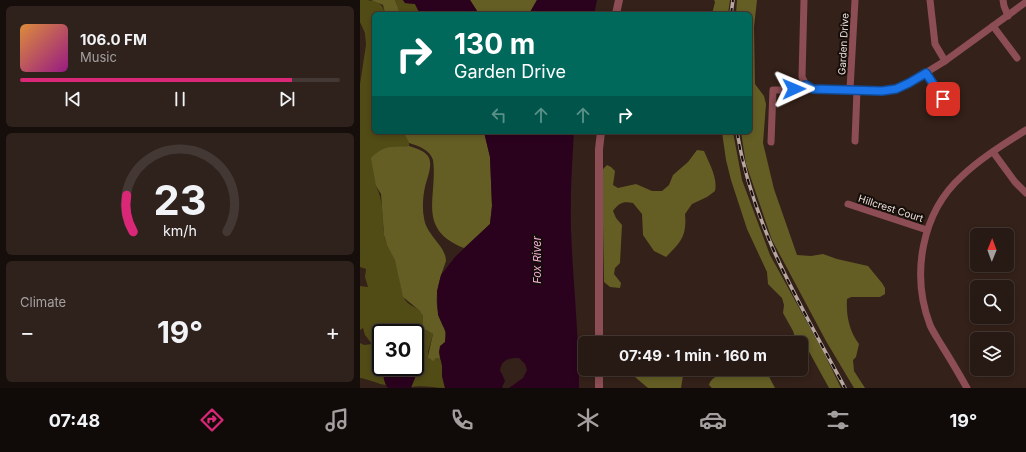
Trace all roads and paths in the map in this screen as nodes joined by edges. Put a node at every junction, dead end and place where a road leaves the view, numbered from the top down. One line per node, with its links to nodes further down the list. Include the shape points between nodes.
1 (619, 0): 7 (street)
2 (804, 0): 13 (street, via 802,77)
3 (855, 0): 14 (street, Garden Drive)
4 (930, 0): 11 (street, via 936,44)
5 (1003, 0): 8 (street)
6 (1026, 2): 8 (street, Garden Drive)
7 (616, 12)
8 (1008, 16): 9 (street, Garden Drive)
9 (993, 26): 10 (street); 11 (street, Garden Drive)
10 (1017, 58)
11 (945, 61): 12 (street, Garden Drive)
12 (926, 73): 14 (street, Garden Drive, via 896,89); 15 (street)
13 (806, 85): 14 (street, Garden Drive, via 813,89); 19 (street, Garden Drive, via 787,90 773,90)
14 (854, 89): 18 (street, Garden Drive)
15 (950, 109)
16 (1026, 130): 20 (street)
17 (601, 134): 24 (street)
18 (855, 141)
19 (771, 142)
20 (993, 152): 21 (street); 23 (street, via 954,184 941,202)
21 (1026, 193)
22 (848, 204): 23 (street, Hillcrest Court)
23 (927, 230): 27 (street, via 920,279 926,312 931,327)
24 (599, 336)
25 (599, 376): 26 (street)
26 (599, 388)
27 (967, 388)

